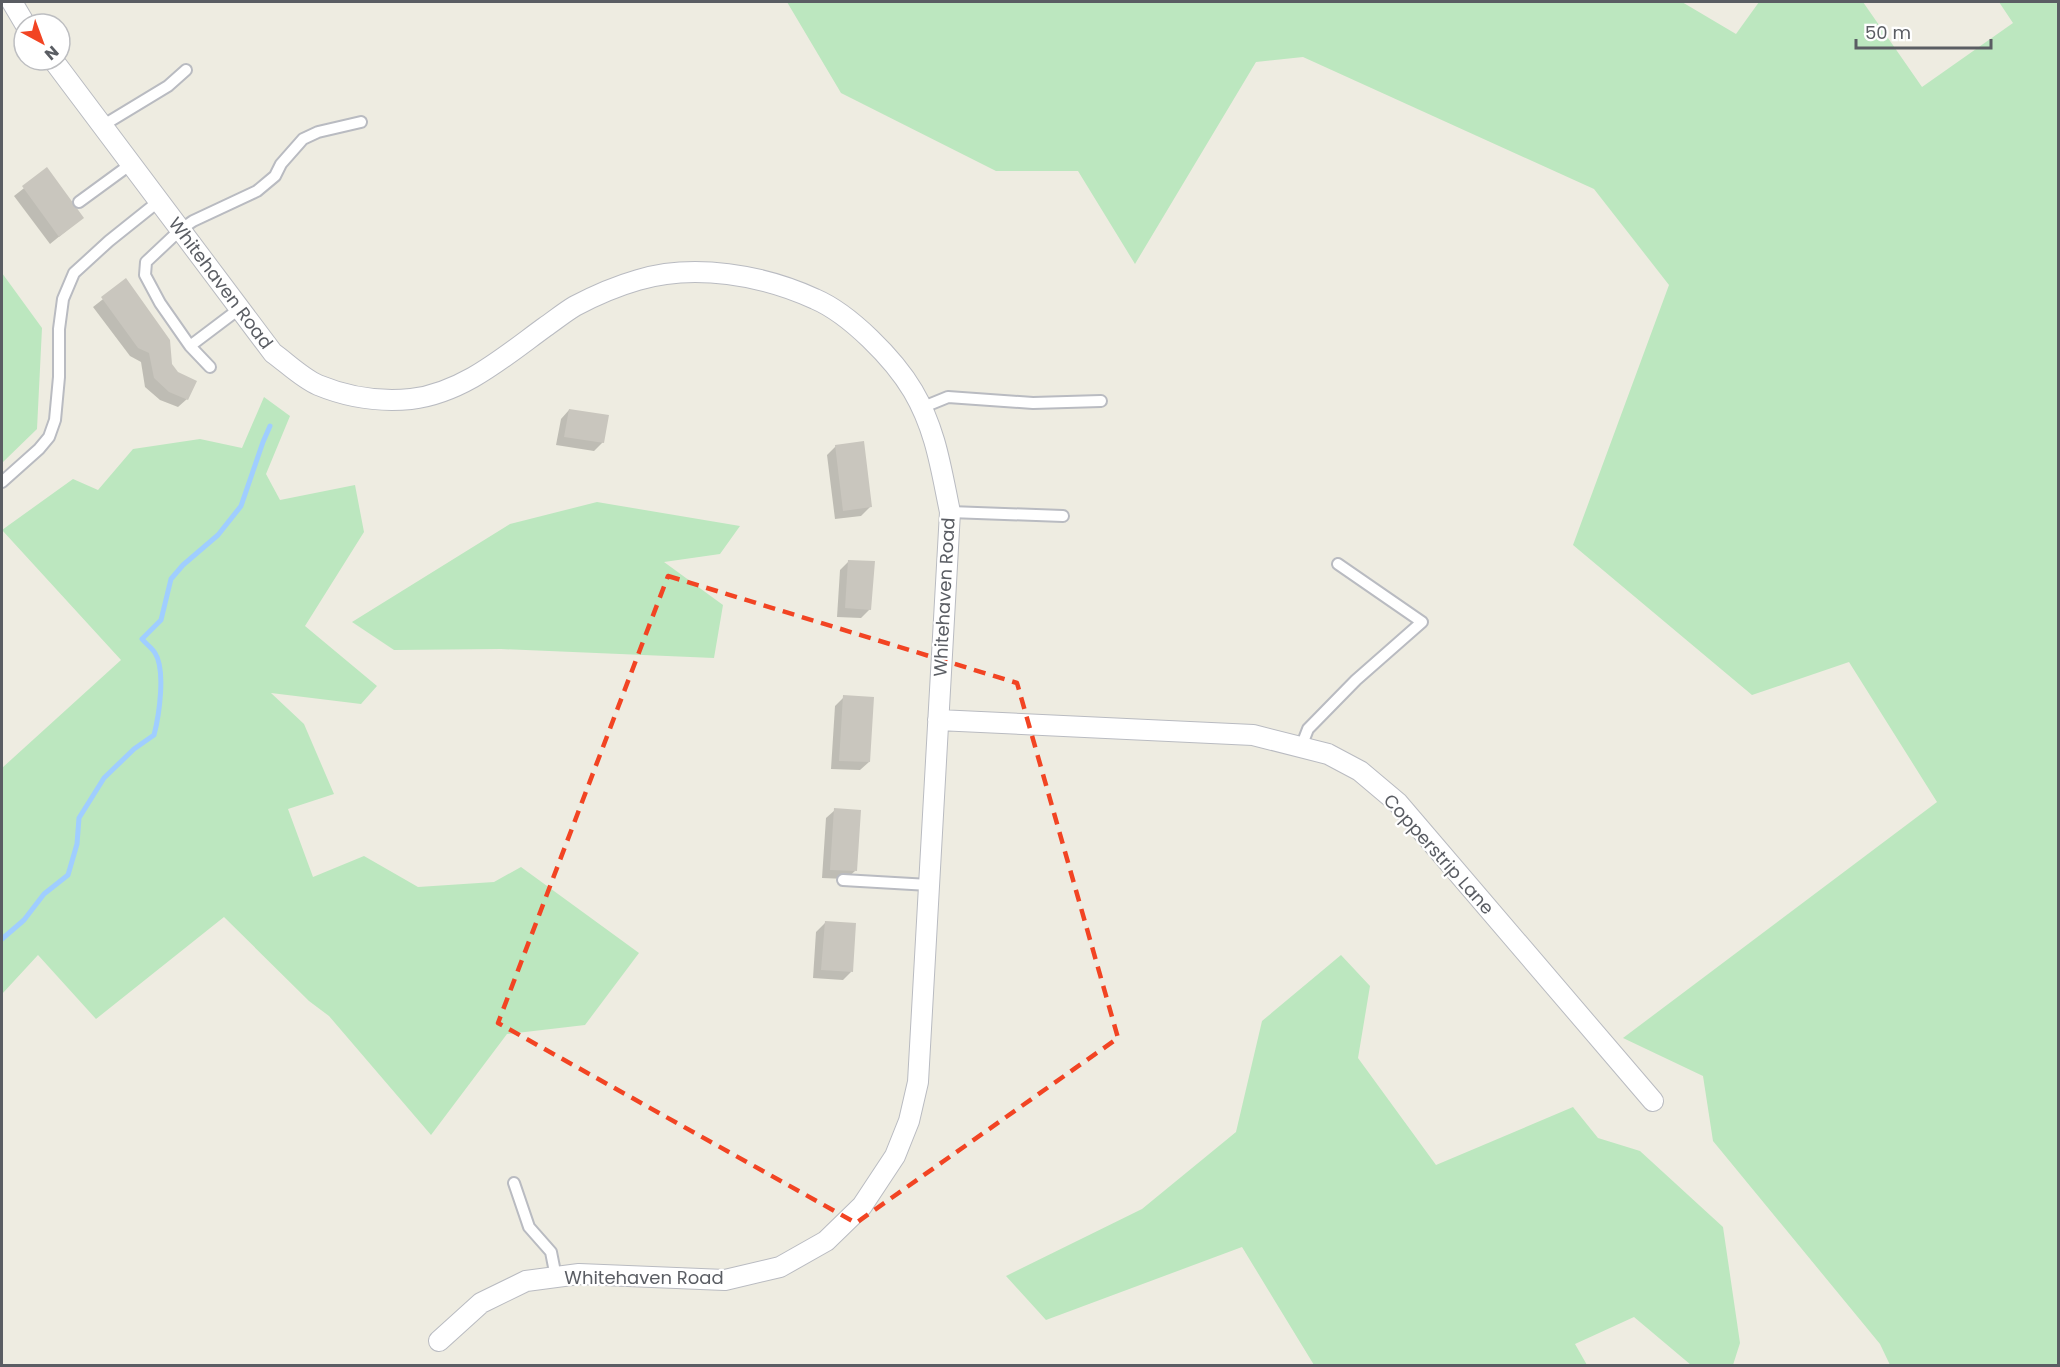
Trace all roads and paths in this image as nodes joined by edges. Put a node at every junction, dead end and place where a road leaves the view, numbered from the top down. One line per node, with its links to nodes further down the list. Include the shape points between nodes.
1 (186, 70): 4 (lane, via 168,86)
2 (61, 72): 4 (street, Whitehaven Road)
3 (361, 122): 8 (lane, via 303,139 275,176 257,191)
4 (102, 126): 5 (street, Whitehaven Road)
5 (130, 164): 6 (street, Whitehaven Road); 7 (lane)
6 (159, 201): 8 (street, Whitehaven Road); 14 (lane, via 74,273 63,299 59,329 55,420 39,449)
7 (79, 202)
8 (180, 230): 9 (street, Whitehaven Road); 10 (lane, via 146,262 145,275)
9 (239, 309): 10 (lane); 13 (street, Whitehaven Road, via 273,353 316,384 368,399 412,399 447,390 479,374 574,307 638,280 676,273 718,273 772,283 817,299 884,351)
10 (190, 346): 11 (lane)
11 (210, 367)
12 (1101, 402): 13 (lane, via 1033,403 956,397)
13 (921, 408): 15 (street, Whitehaven Road, via 936,439)
14 (2, 482)
15 (950, 512): 16 (lane); 18 (street, Whitehaven Road)
16 (1062, 516)
17 (1338, 564): 19 (lane, via 1422,622 1308,729)
18 (938, 720): 19 (street, Copperstrip Lane, via 1253,735); 21 (street, Whitehaven Road)
19 (1301, 747): 22 (street, Copperstrip Lane, via 1328,754 1360,771 1398,803)
20 (843, 880): 21 (lane)
21 (929, 885): 24 (street, Whitehaven Road, via 918,1082 895,1156 862,1206 826,1241 780,1267 725,1280 579,1274)
22 (1653, 1101)
23 (514, 1183): 24 (lane, via 529,1227 551,1252)
24 (556, 1277): 25 (street, Whitehaven Road, via 526,1281 481,1303)
25 (439, 1341)

